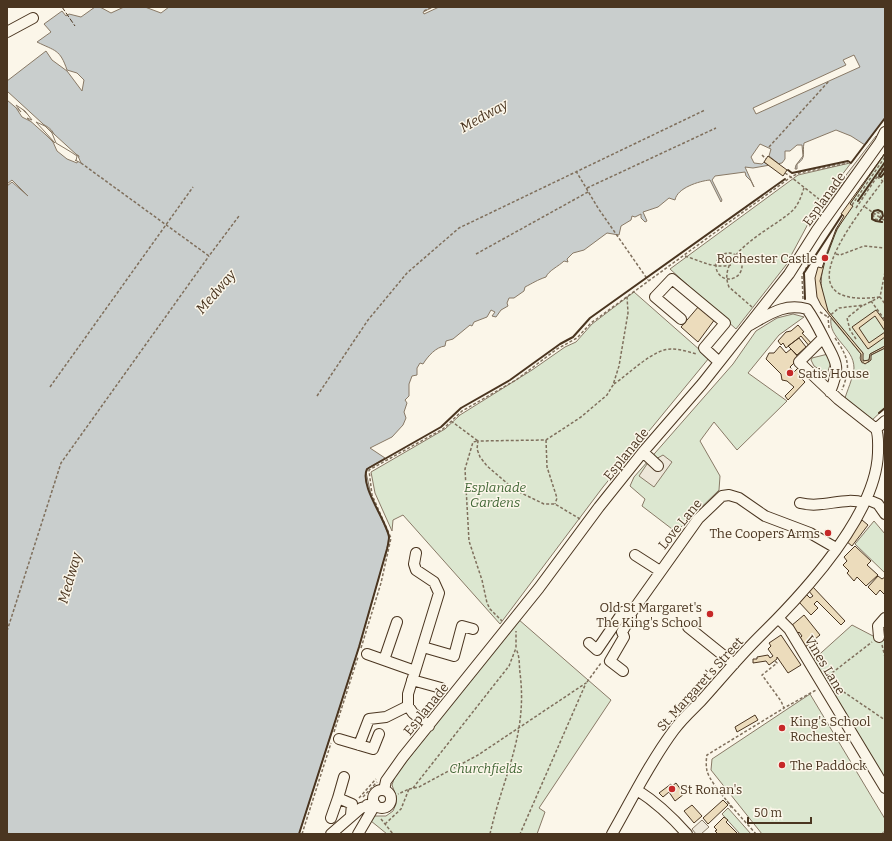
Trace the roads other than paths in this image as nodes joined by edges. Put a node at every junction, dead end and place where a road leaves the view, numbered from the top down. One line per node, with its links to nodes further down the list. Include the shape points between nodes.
1 (33, 18): 2 (street)
2 (7, 32)
3 (885, 132): 5 (street, Esplanade, via 789,274)
4 (681, 319): 7 (street, via 655,297 672,279 725,323 704,348)
5 (745, 328): 6 (street, via 776,310 792,306 807,310 818,323); 7 (street, Esplanade)
6 (823, 338): 8 (street, via 836,362 837,376); 8 (street, via 799,362)
7 (718, 361): 11 (street, Esplanade, via 702,384)
8 (830, 392): 10 (street)
9 (885, 421): 10 (street)
10 (876, 429): 13 (street, St. Margaret's Street, via 877,462)
11 (643, 452): 12 (street); 37 (street, Esplanade)
12 (658, 466)
13 (865, 501): 14 (street, via 850,500 817,505); 15 (street); 17 (street, St. Margaret's Street)
14 (800, 503)
15 (882, 503): 16 (street)
16 (885, 514)
17 (836, 548): 20 (street, Love Lane, via 810,533 765,516 739,498 729,495 722,496 698,519); 22 (street, St. Margaret's Street)
18 (416, 553): 29 (street, via 416,570 434,582 439,592)
19 (635, 555): 20 (street)
20 (660, 571): 21 (street, Love Lane)
21 (629, 616): 28 (street, Love Lane, via 623,612 598,650); 33 (street, Love Lane, via 631,617 622,632 624,637 610,661)
22 (778, 618): 32 (street, St. Margaret's Street); 42 (street, Vines Lane, via 789,629)
23 (885, 618): 27 (street, via 878,626)
24 (397, 622): 31 (street)
25 (688, 627): 32 (street)
26 (473, 629): 29 (street, via 462,626 454,656)
27 (879, 637)
28 (589, 643)
29 (423, 646): 34 (street)
30 (367, 654): 31 (street)
31 (384, 660): 34 (street)
32 (734, 664): 44 (street, St. Margaret's Street, via 674,729)
33 (623, 671)
34 (414, 675): 35 (street); 36 (street, via 407,697)
35 (441, 688)
36 (408, 706): 37 (street); 40 (street, via 386,717 369,719)
37 (429, 726): 43 (street, Esplanade, via 386,782)
38 (379, 734): 40 (street, via 374,749)
39 (334, 739): 40 (street)
40 (359, 745)
41 (344, 777): 45 (street)
42 (885, 788)
43 (384, 790): 46 (street, Esplanade, via 378,790); 46 (street, via 391,795 390,803 384,808)
44 (637, 790): 51 (street, St. Margaret's Street); 52 (street, via 674,819)
45 (338, 798): 47 (street, via 352,804); 48 (street)
46 (371, 804): 47 (street); 50 (street, via 372,810)
47 (351, 815): 49 (street)
48 (331, 818)
49 (331, 834)
50 (358, 834)
51 (612, 834)
52 (687, 834)

